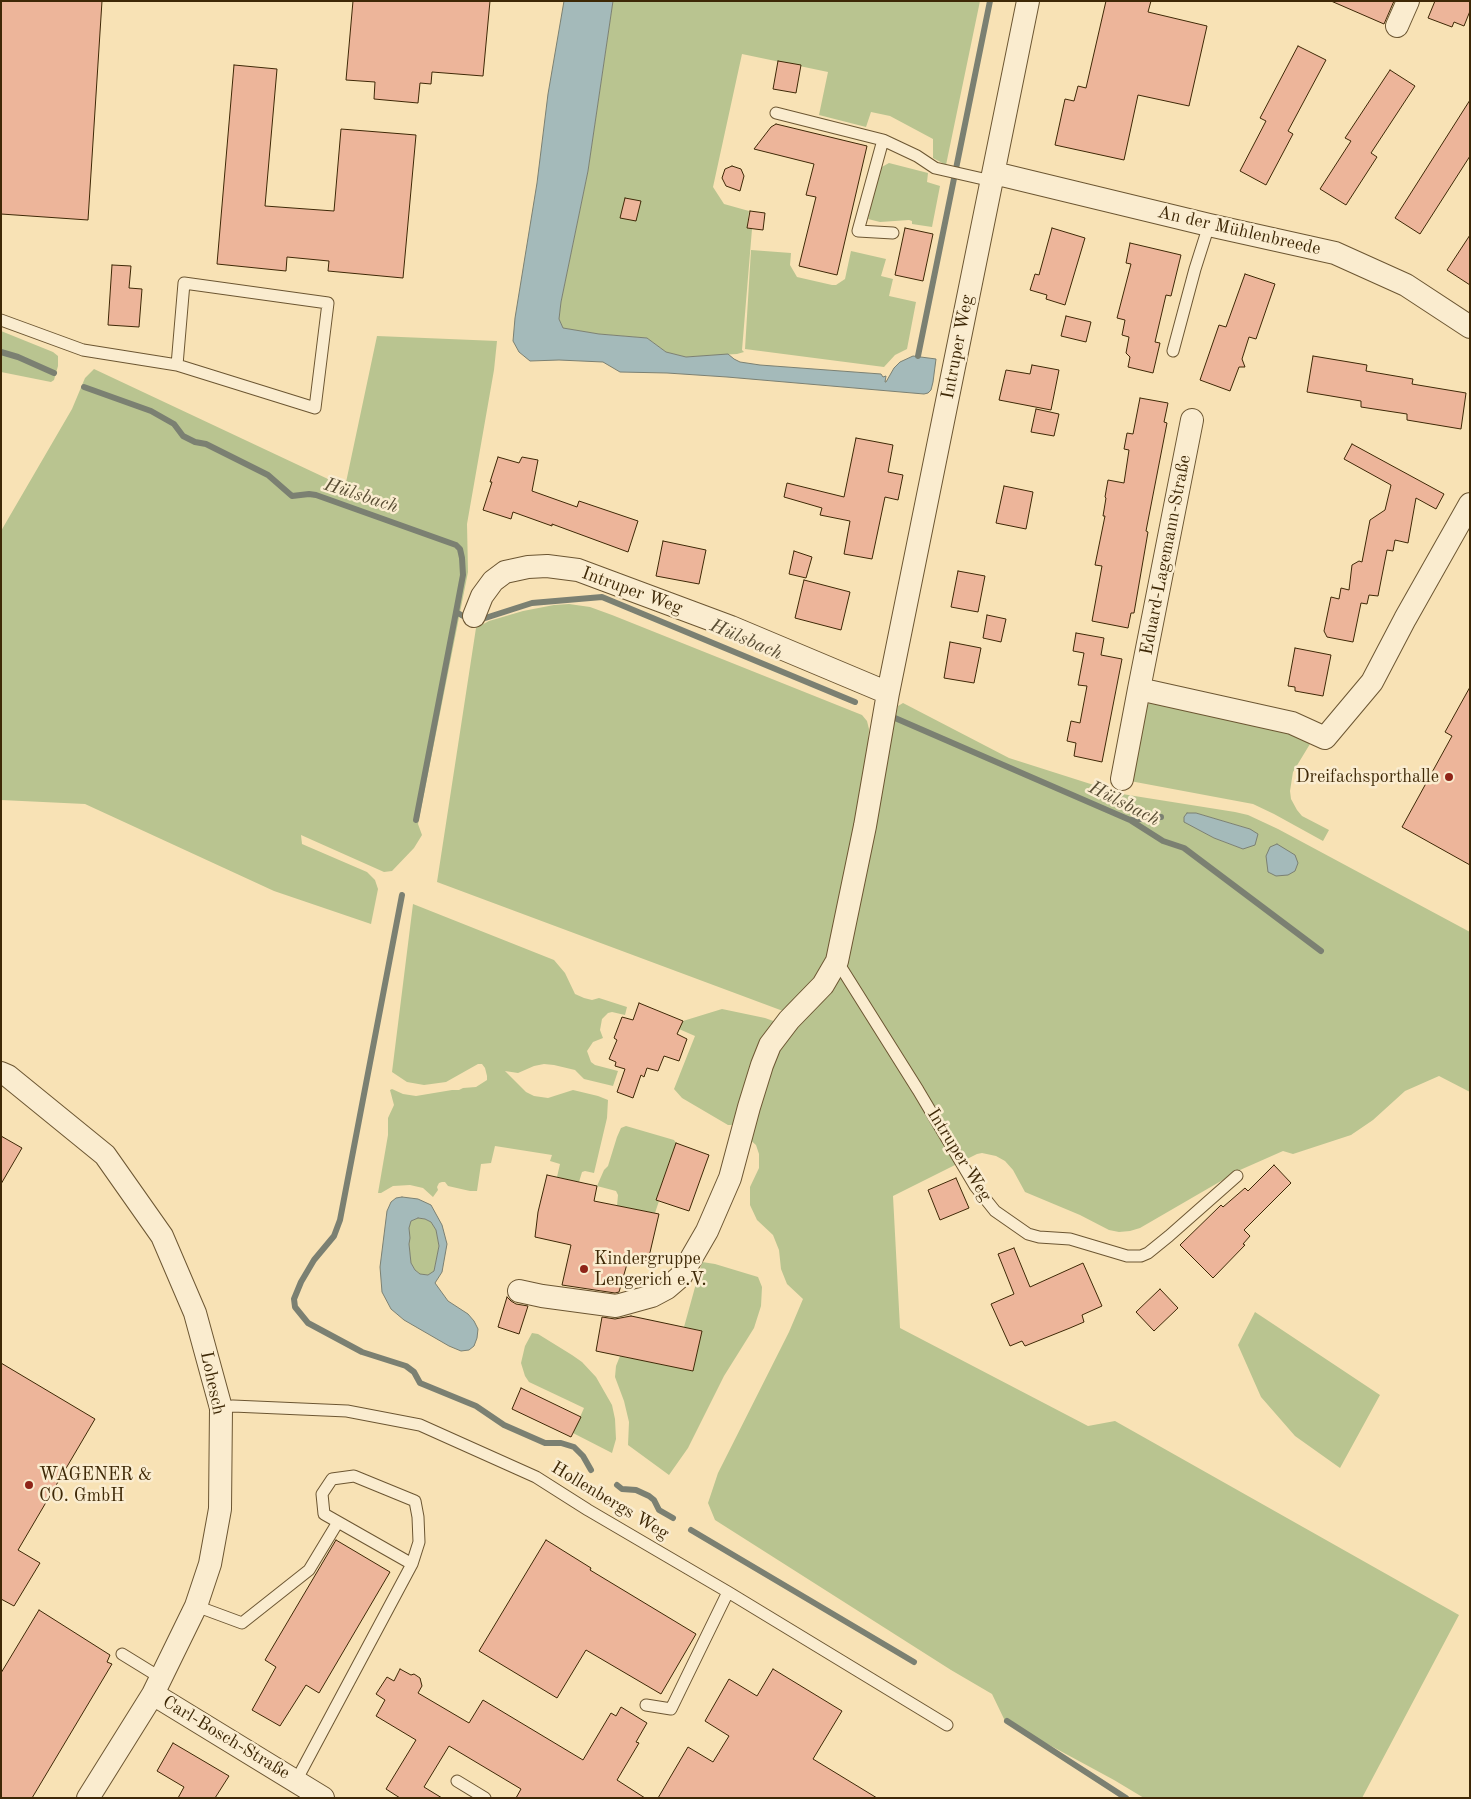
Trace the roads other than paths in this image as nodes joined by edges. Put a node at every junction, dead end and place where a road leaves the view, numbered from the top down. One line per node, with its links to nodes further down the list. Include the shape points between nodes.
1 (1028, 1): 6 (street, Intruper Weg)
2 (1408, 1): 3 (street)
3 (1397, 26)
4 (776, 113): 5 (lane)
5 (883, 140): 6 (lane, via 943,171 969,177); 8 (lane, via 858,231)
6 (993, 177): 7 (street, An der Mühlenbreede); 17 (street, Intruper Weg)
7 (1209, 225): 10 (street, An der Mühlenbreede, via 1335,253 1406,285); 11 (lane)
8 (893, 233)
9 (1, 320): 12 (lane, via 83,350)
10 (1470, 327)
11 (1173, 351)
12 (177, 365): 12 (lane, via 184,284 328,303 315,408)
13 (1192, 420): 16 (street, Eduard-Lagemann-Straße)
14 (1470, 504): 16 (street, via 1372,682 1325,738 1292,723)
15 (474, 616): 17 (street, Intruper Weg, via 482,596 505,572 547,566 578,570 731,627)
16 (1139, 689): 18 (street, Eduard-Lagemann-Straße)
17 (888, 693): 19 (street, Intruper Weg)
18 (1122, 779)
19 (837, 961): 21 (lane, Intruper Weg, via 975,1186 995,1211 1028,1234 1070,1239 1127,1256 1141,1256 1170,1236); 22 (street, Intruper Weg, via 823,985 770,1045 730,1178 707,1231 680,1276 652,1296 616,1306)
20 (1, 1072): 23 (street, Lohesch, via 105,1155 162,1236 195,1314)
21 (1237, 1176)
22 (520, 1291)
23 (221, 1408): 26 (lane, Hollenbergs Weg, via 348,1411 420,1425 536,1477); 27 (street, Lohesch, via 220,1509 210,1564)
24 (338, 1522): 25 (lane); 25 (lane, via 324,1514 322,1494 332,1479 354,1476 415,1501 419,1542); 27 (lane, via 309,1570 242,1623)
25 (412, 1564): 32 (lane)
26 (728, 1592): 30 (lane, via 671,1709); 31 (lane, Hollenbergs Weg)
27 (196, 1606): 29 (street, Lohesch)
28 (122, 1654): 29 (lane)
29 (157, 1686): 32 (street, Carl-Bosch-Straße); 34 (street, Lohesch)
30 (646, 1706)
31 (947, 1725)
32 (296, 1781): 35 (street, Carl-Bosch-Straße)
33 (457, 1781): 36 (lane)
34 (88, 1798)
35 (324, 1798)
36 (484, 1798)

